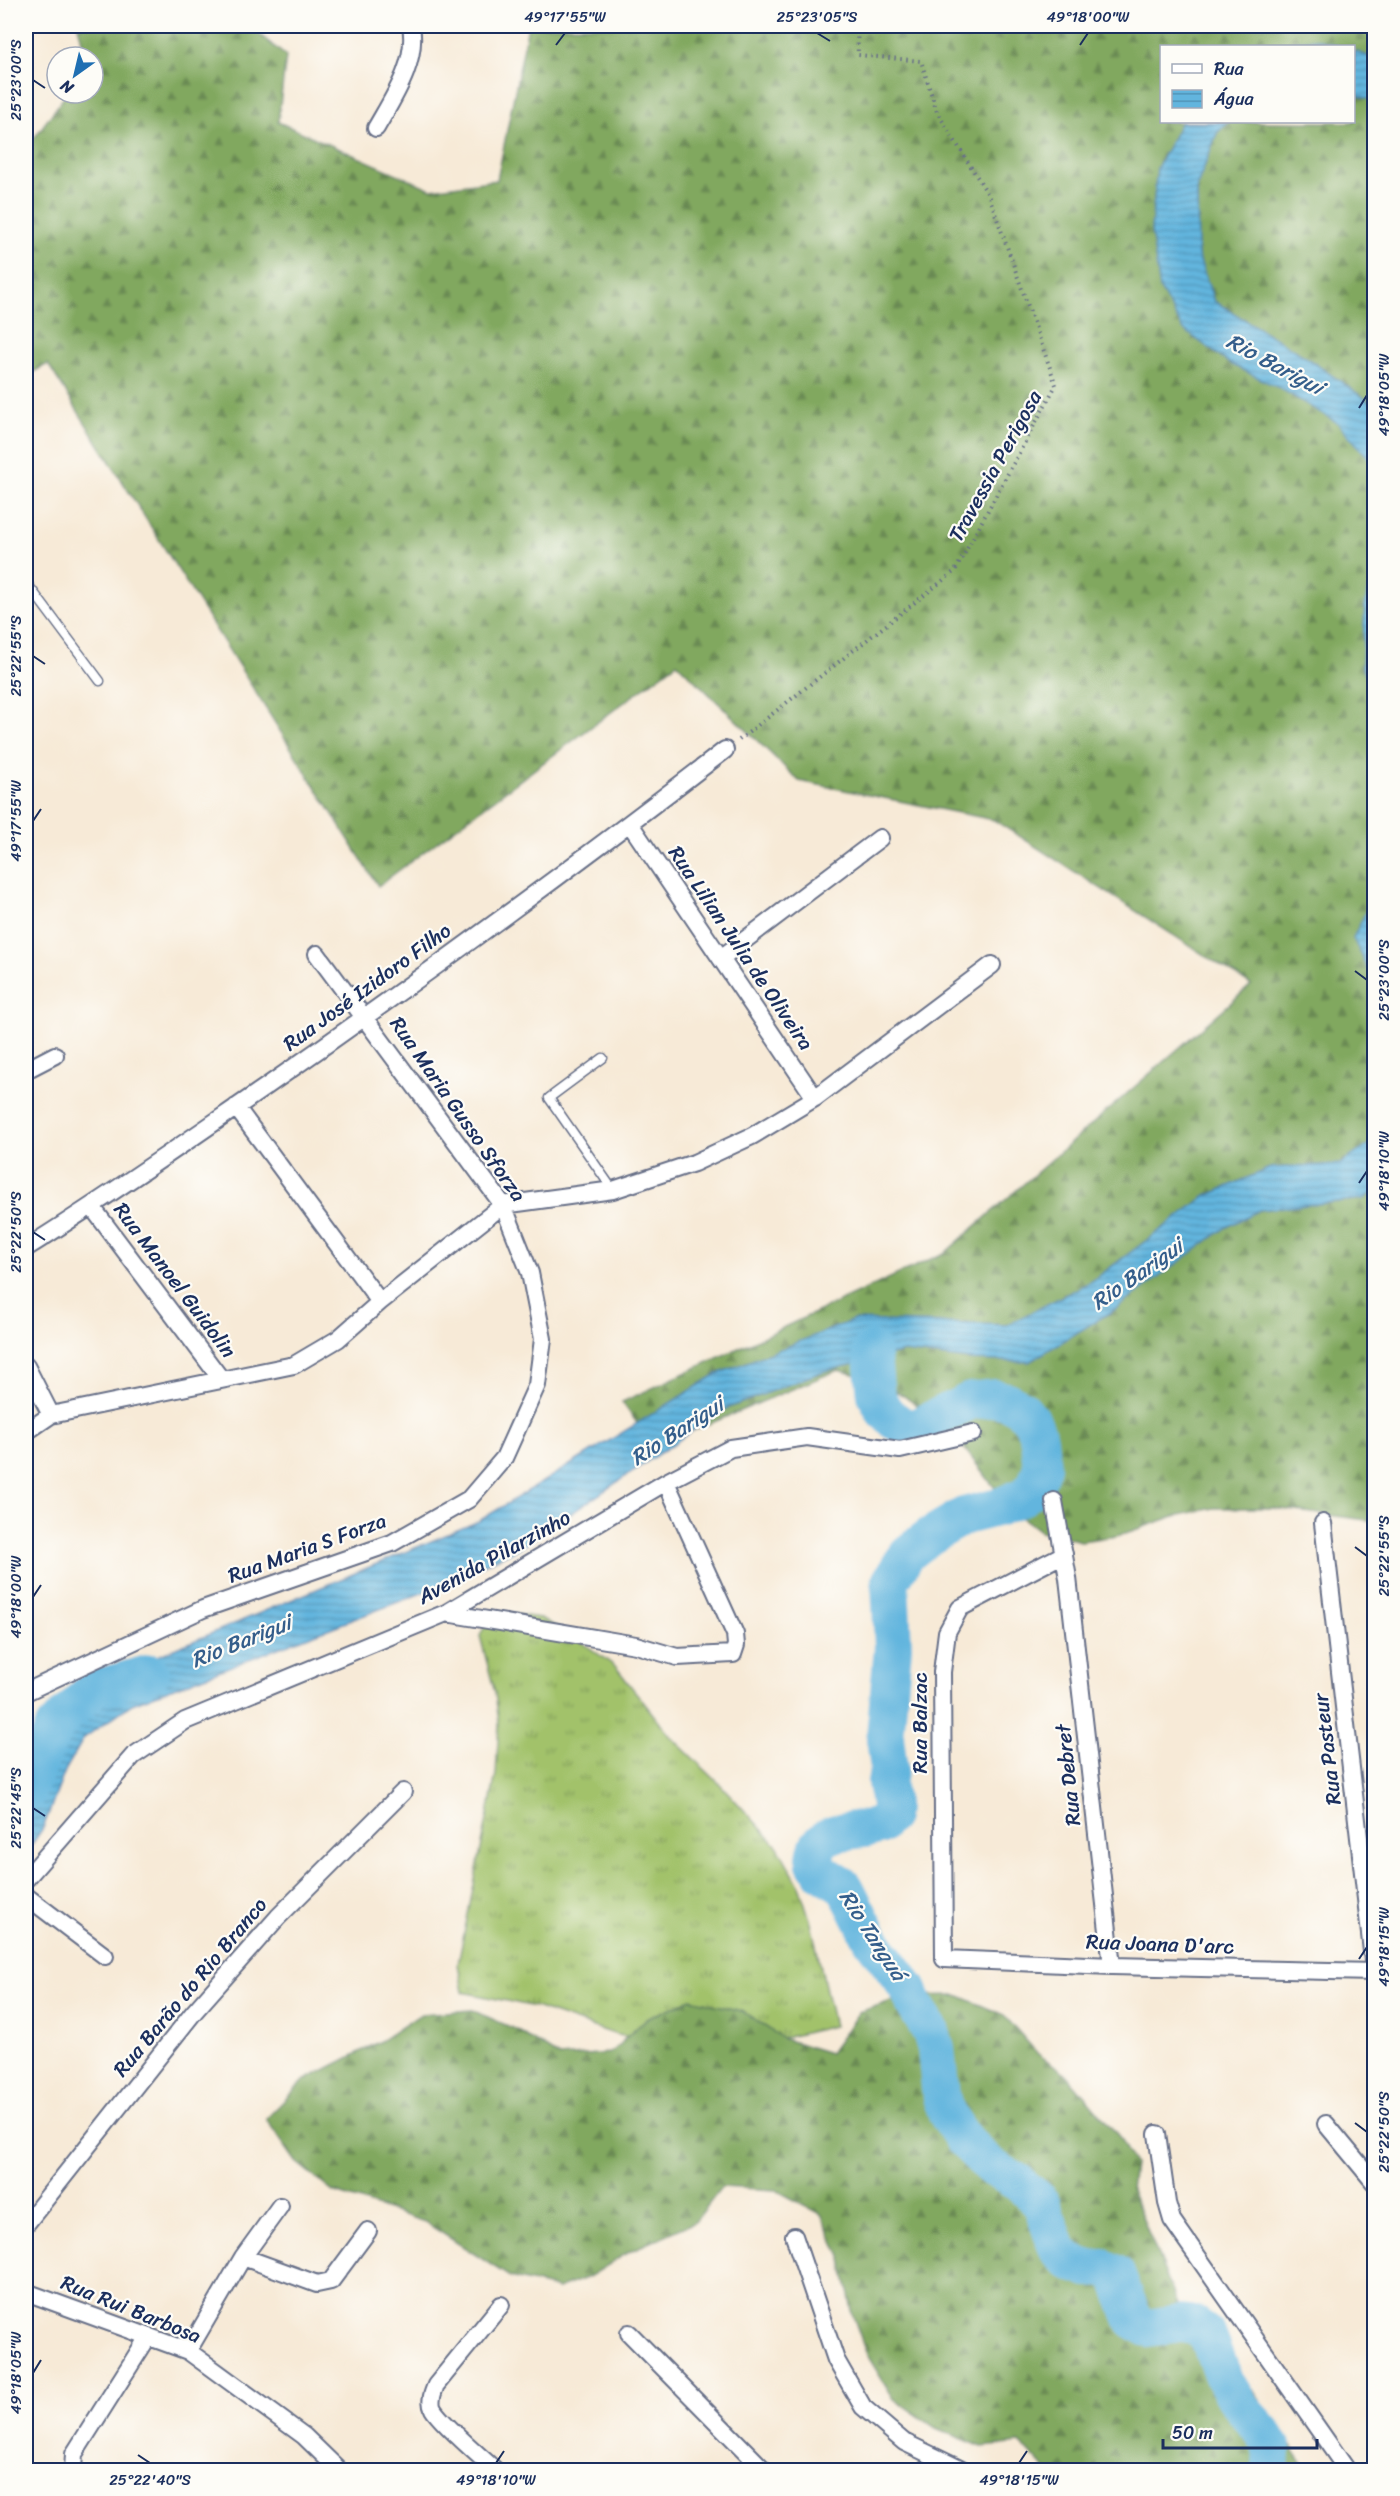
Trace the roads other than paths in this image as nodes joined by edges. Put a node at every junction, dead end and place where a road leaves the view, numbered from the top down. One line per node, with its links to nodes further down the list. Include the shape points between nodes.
1 (411, 26): 2 (street, via 411,54)
2 (376, 129)
3 (26, 582): 4 (lane)
4 (100, 681)
5 (726, 750): 6 (street, Rua José Izidoro Filho)
6 (630, 824): 9 (street, Rua Lilian Julia de Oliveira); 11 (street, Rua José Izidoro Filho)
7 (880, 838): 9 (street)
8 (317, 954): 11 (street, Rua Maria Gusso Sforza)
9 (721, 958): 15 (street, Rua Lilian Julia de Oliveira)
10 (992, 965): 15 (street)
11 (365, 1017): 16 (street, Rua José Izidoro Filho); 18 (street, Rua Maria Gusso Sforza)
12 (55, 1055): 14 (street)
13 (603, 1058): 17 (lane, via 549,1098)
14 (26, 1070)
15 (815, 1098): 17 (street, via 752,1136 694,1163)
16 (236, 1107): 19 (street, Rua José Izidoro Filho); 21 (street)
17 (613, 1190): 18 (street)
18 (503, 1205): 21 (street); 22 (street, Rua Maria Gusso Sforza, via 530,1274)
19 (92, 1207): 20 (street, Rua José Izidoro Filho); 24 (street, Rua Manoel Guidolin)
20 (26, 1248)
21 (380, 1302): 24 (street, via 338,1339 294,1365)
22 (543, 1340): 33 (street, Rua Maria S Forza, via 537,1385 504,1458 469,1499 392,1543 203,1609)
23 (26, 1365): 25 (street)
24 (221, 1379): 25 (street)
25 (51, 1415): 26 (street)
26 (26, 1432)
27 (973, 1433): 28 (street, Avenida Pilarzinho, via 900,1450 807,1437 731,1448)
28 (666, 1482): 32 (street, Avenida Pilarzinho); 32 (street, via 735,1634 733,1654 677,1657 636,1645)
29 (1054, 1501): 31 (street, Rua Debret)
30 (1323, 1523): 40 (street, Rua Pasteur)
31 (1064, 1554): 38 (street, Rua Balzac, via 960,1608 947,1632 942,1672); 39 (street, Rua Debret)
32 (447, 1613): 35 (street, Avenida Pilarzinho, via 185,1721 133,1756)
33 (26, 1692)
34 (403, 1792): 45 (street, Rua Barão do Rio Branco, via 278,1917 194,2012)
35 (26, 1879)
36 (26, 1896): 37 (street)
37 (105, 1956)
38 (944, 1959): 39 (street, Rua Joana D'arc)
39 (1112, 1966): 40 (street, Rua Joana D'arc)
40 (1374, 1971)
41 (1326, 2124): 43 (street)
42 (1157, 2134): 59 (street, via 1172,2220)
43 (1374, 2180)
44 (280, 2206): 48 (street)
45 (26, 2224)
46 (368, 2231): 48 (street, via 331,2281 317,2284)
47 (794, 2236): 58 (street, via 836,2360 863,2407 904,2442)
48 (243, 2257): 53 (street)
49 (26, 2292): 52 (street, Rua Rui Barbosa)
50 (501, 2305): 56 (street, via 436,2385 432,2398 439,2415)
51 (629, 2333): 57 (street)
52 (148, 2337): 53 (street, Rua Rui Barbosa); 54 (street, via 74,2454)
53 (188, 2351): 55 (street, Rua Rui Barbosa, via 304,2436)
54 (73, 2470)
55 (339, 2470)
56 (495, 2470)
57 (764, 2470)
58 (962, 2470)
59 (1347, 2470)

